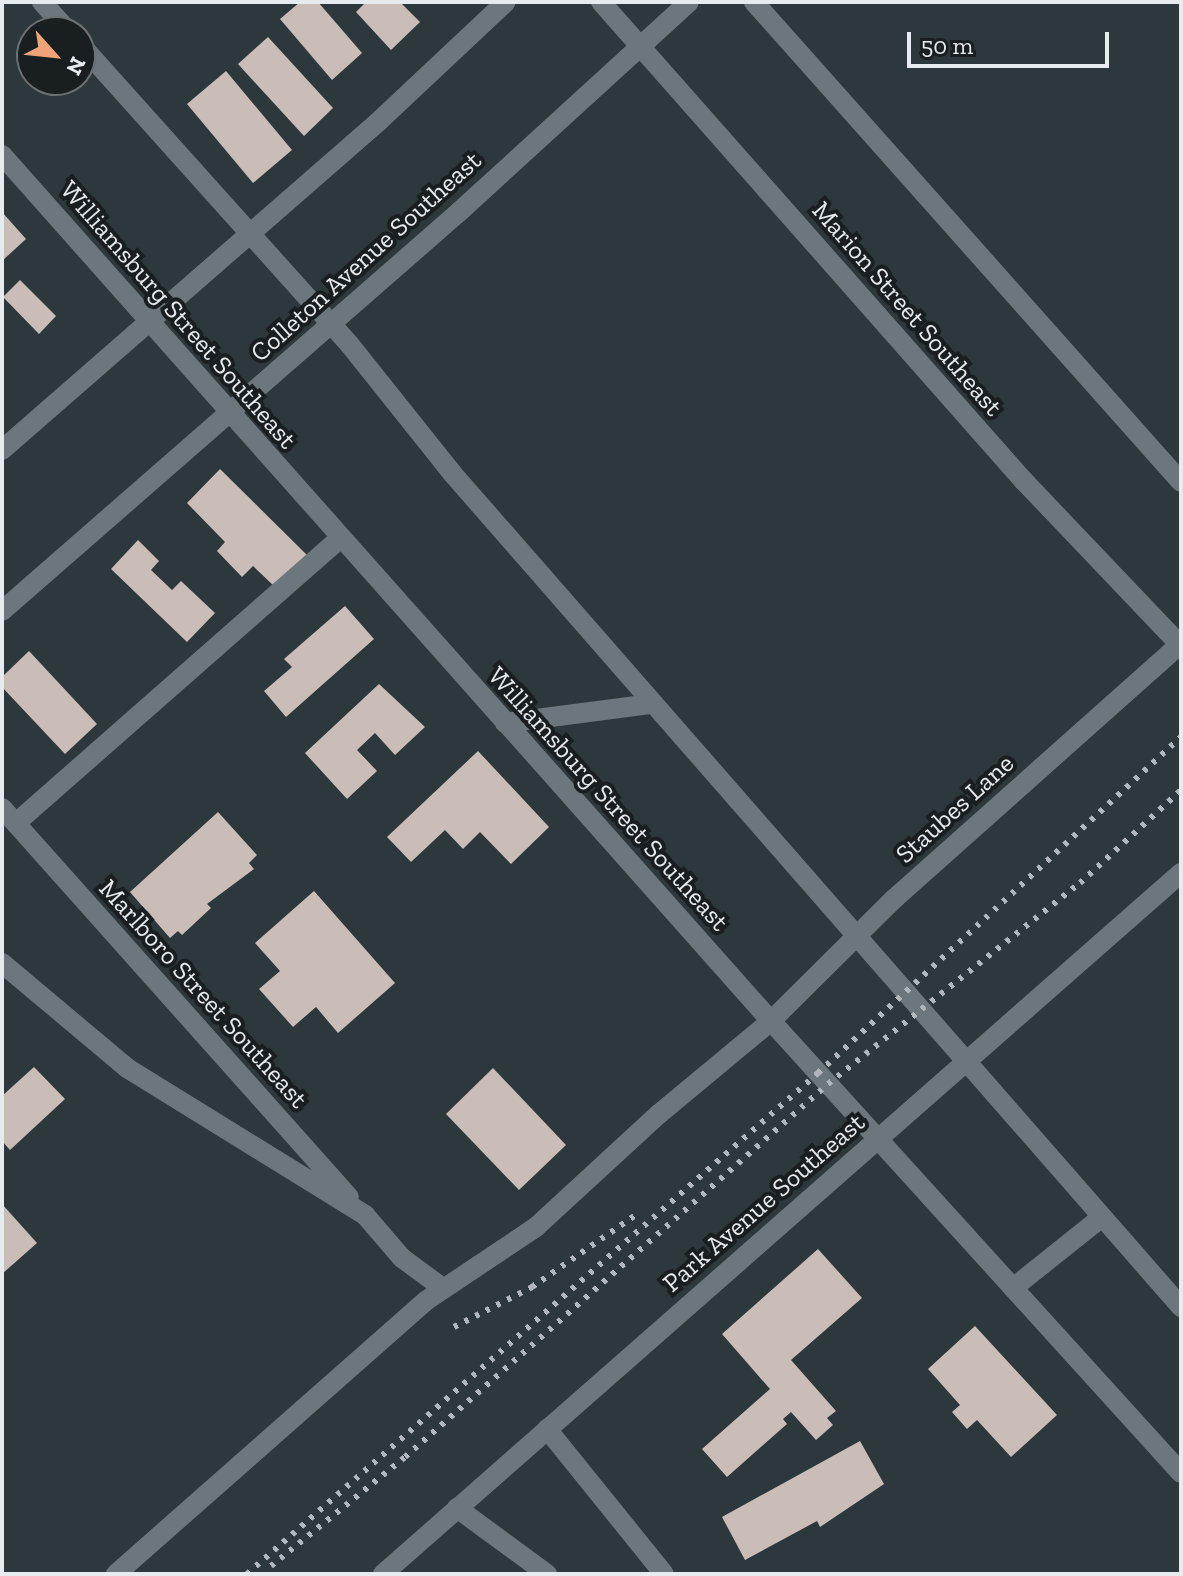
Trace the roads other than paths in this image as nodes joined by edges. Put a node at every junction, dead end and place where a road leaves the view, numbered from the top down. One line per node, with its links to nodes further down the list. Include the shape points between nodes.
1 (506, 2): 8 (street)
2 (601, 2): 5 (street, Marion Street Southeast)
3 (689, 2): 5 (street, Colleton Avenue Southeast)
4 (754, 2): 13 (street)
5 (639, 45): 10 (street, Colleton Avenue Southeast); 16 (street, Marion Street Southeast, via 1023,480)
6 (96, 62): 8 (street)
7 (2, 155): 9 (street, Williamsburg Street Southeast)
8 (250, 234): 9 (street); 10 (street)
9 (149, 322): 11 (street, Williamsburg Street Southeast); 12 (street)
10 (331, 325): 11 (street, Colleton Avenue Southeast); 17 (street)
11 (229, 413): 14 (street, Williamsburg Street Southeast); 15 (street, Colleton Avenue Southeast)
12 (2, 450)
13 (1181, 482)
14 (340, 538): 18 (street, Williamsburg Street Southeast); 19 (street)
15 (2, 611)
16 (1181, 644): 21 (street, Staubes Lane)
17 (652, 704): 18 (street); 21 (street)
18 (505, 723): 23 (street, Williamsburg Street Southeast)
19 (9, 816): 26 (street, Marlboro Street Southeast)
20 (1181, 873): 24 (street, Park Avenue Southeast)
21 (854, 938): 23 (street, Staubes Lane); 24 (street)
22 (2, 963): 26 (street, Marlboro Street Southeast, via 127,1068)
23 (771, 1021): 25 (street, Williamsburg Street Southeast); 29 (street, via 536,1227)
24 (967, 1062): 25 (street, Park Avenue Southeast); 27 (street)
25 (878, 1139): 28 (street, Williamsburg Street Southeast); 31 (street, Park Avenue Southeast)
26 (365, 1215): 29 (street, Marlboro Street Southeast, via 402,1258)
27 (1102, 1217): 28 (street); 30 (street)
28 (1013, 1288): 32 (street, Williamsburg Street Southeast)
29 (444, 1289): 34 (street)
30 (1181, 1307)
31 (547, 1429): 33 (street, Park Avenue Southeast); 37 (street)
32 (1181, 1473)
33 (457, 1508): 35 (street, Park Avenue Southeast); 36 (street)
34 (116, 1574)
35 (383, 1574)
36 (547, 1574)
37 (664, 1574)

